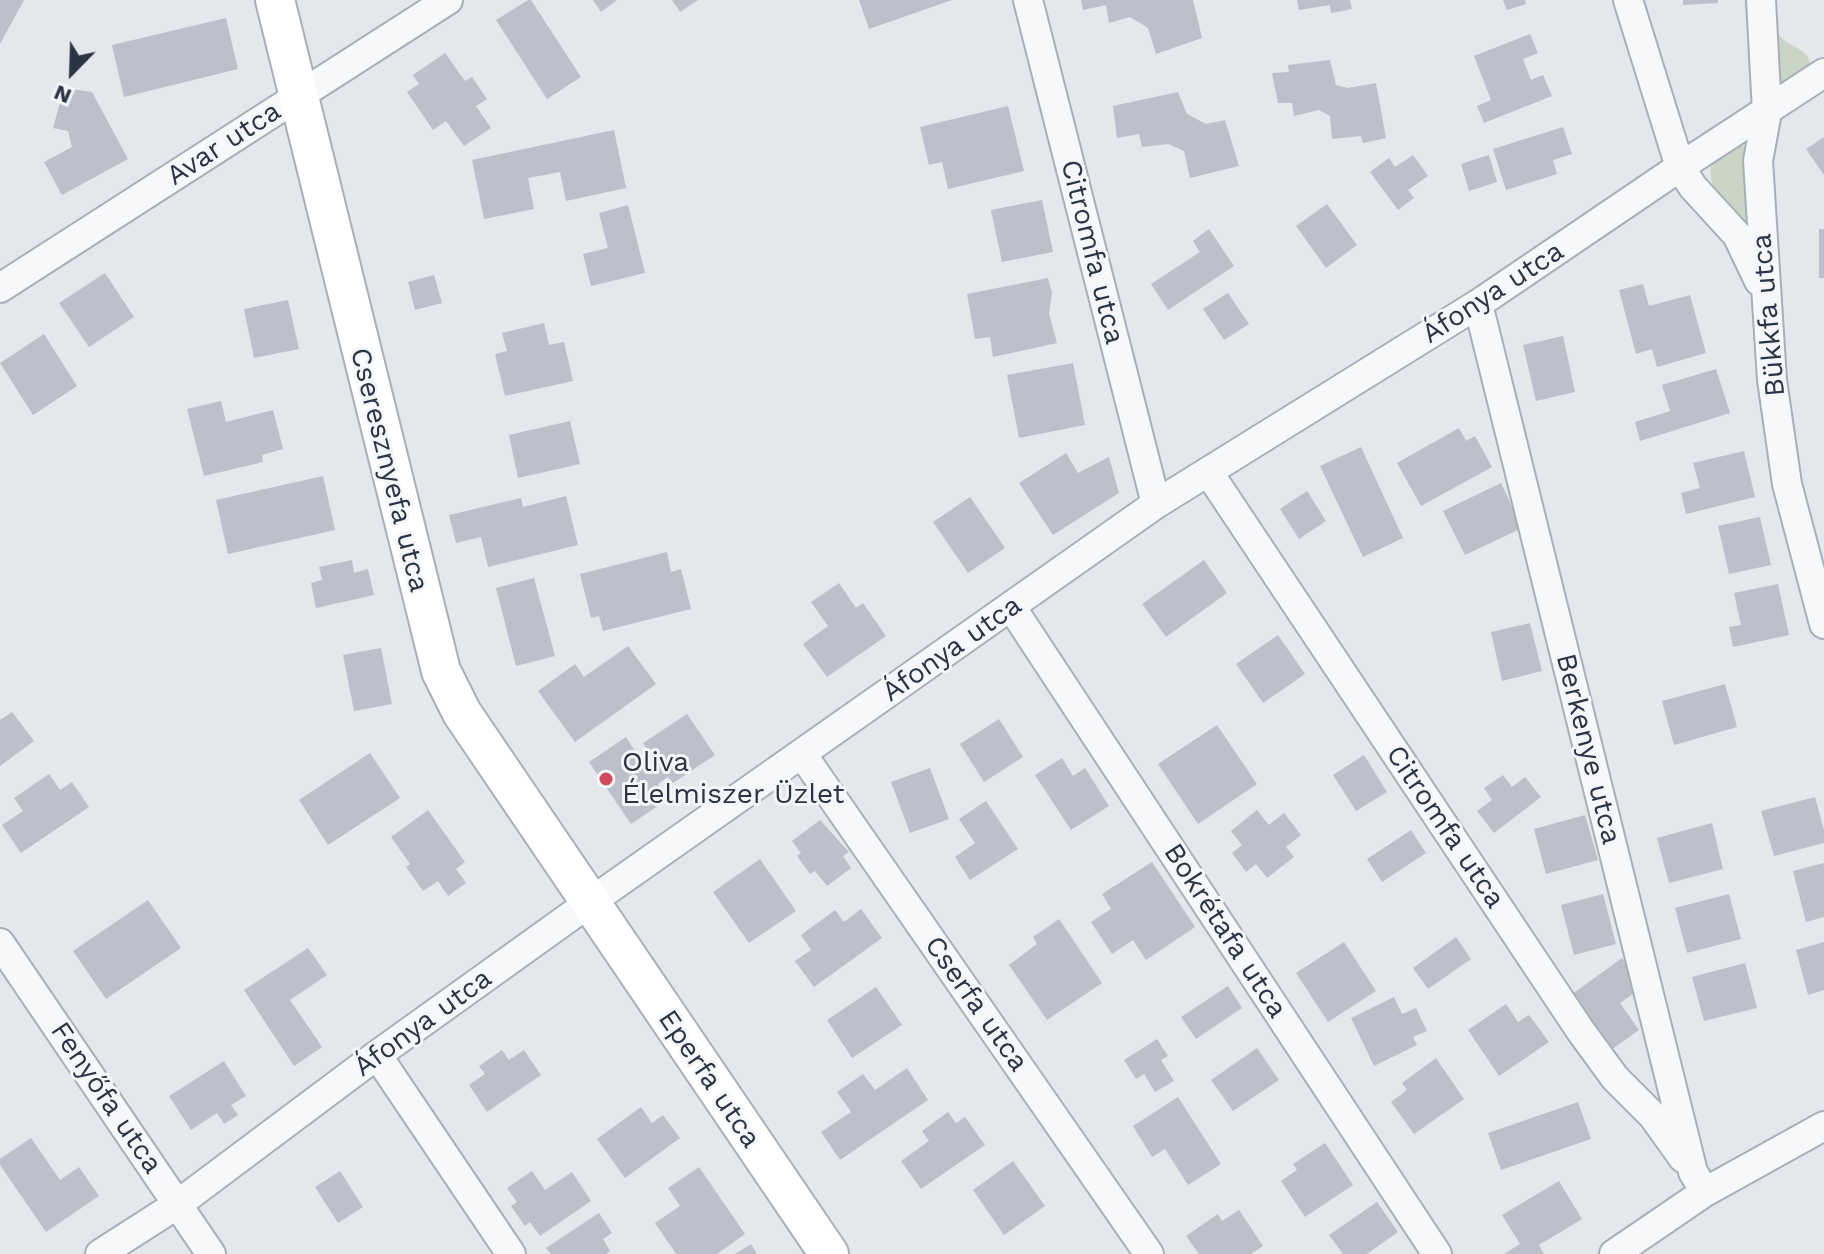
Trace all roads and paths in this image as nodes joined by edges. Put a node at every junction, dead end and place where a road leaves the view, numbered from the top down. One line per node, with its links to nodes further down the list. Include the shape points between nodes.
1 (275, 0): 7 (street, Cseresznyefa utca)
2 (448, 0): 7 (street, Avar utca)
3 (1028, 0): 14 (street, Citromfa utca)
4 (1628, 0): 9 (street)
5 (1761, 0): 8 (street, Bükkfa utca)
6 (1824, 73): 8 (street, Áfonya utca)
7 (297, 98): 10 (street, Avar utca); 18 (street, Cseresznyefa utca, via 441,671 462,713)
8 (1767, 112): 9 (street, Áfonya utca); 11 (street, Bükkfa utca, via 1758,161)
9 (1680, 167): 11 (street, via 1737,235); 12 (street, Áfonya utca)
10 (0, 288)
11 (1765, 292): 16 (street, Bükkfa utca, via 1787,484)
12 (1478, 304): 13 (street, Áfonya utca); 22 (street, Berkenye utca)
13 (1209, 473): 14 (street, Áfonya utca); 22 (street, Citromfa utca, via 1580,1030 1615,1078 1653,1116)
14 (1156, 504): 15 (street, Áfonya utca)
15 (1012, 608): 17 (street, Áfonya utca); 29 (street, Bokrétafa utca)
16 (1824, 624)
17 (802, 754): 18 (street, Áfonya utca); 28 (street, Cserfa utca)
18 (589, 903): 20 (street, Áfonya utca); 27 (street, Eperfa utca)
19 (0, 943): 23 (street, Fenyőfa utca)
20 (377, 1055): 23 (street, Áfonya utca); 26 (street)
21 (1824, 1126): 22 (street)
22 (1699, 1182): 30 (street)
23 (178, 1204): 24 (street, Áfonya utca); 25 (street, Fenyőfa utca)
24 (100, 1254)
25 (211, 1254)
26 (511, 1254)
27 (829, 1254)
28 (1149, 1254)
29 (1437, 1254)
30 (1614, 1254)

